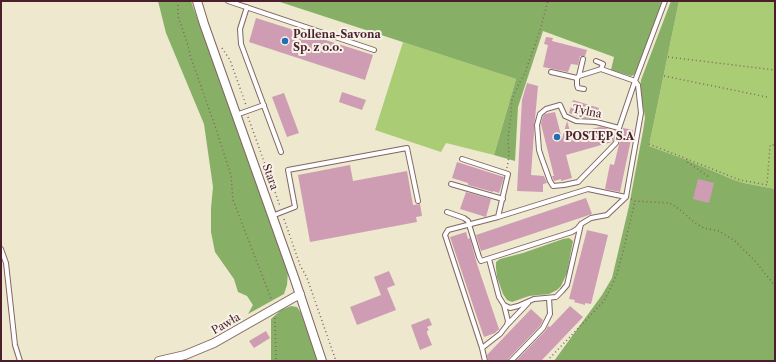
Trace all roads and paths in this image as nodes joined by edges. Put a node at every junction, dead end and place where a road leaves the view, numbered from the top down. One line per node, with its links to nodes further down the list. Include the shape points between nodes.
1 (178, 1): 49 (path, via 178,16 231,175 233,200)
2 (197, 1): 22 (street, Stara)
3 (228, 1): 6 (lane)
4 (548, 1): 29 (path, via 525,73 512,98)
5 (665, 1): 17 (lane, Tylna)
6 (247, 7): 8 (lane); 20 (lane, via 240,29 241,44)
7 (220, 44): 21 (path, via 230,60)
8 (374, 50)
9 (668, 57): 13 (path)
10 (583, 59): 16 (lane)
11 (596, 61): 12 (lane, via 603,64)
12 (601, 69): 16 (lane); 17 (lane)
13 (775, 70)
14 (551, 72): 16 (lane)
15 (664, 76): 19 (path)
16 (578, 77): 18 (lane, via 578,88)
17 (634, 81): 23 (lane, Tylna); 32 (lane, via 638,85 641,113)
18 (584, 89)
19 (768, 97)
20 (264, 106): 21 (lane); 26 (lane)
21 (247, 111): 22 (lane); 36 (path)
22 (236, 115): 38 (street, Stara)
23 (619, 128): 23 (lane, Tylna, via 596,122 576,121 565,116 560,106 546,109 540,114 537,124 539,150 553,186 578,182 616,143)
24 (649, 144): 28 (path)
25 (775, 145): 28 (path, via 770,145 767,185 740,180)
26 (281, 152)
27 (462, 159): 29 (lane)
28 (687, 159): 30 (path, via 686,161)
29 (508, 174): 33 (lane)
30 (709, 177)
31 (451, 184): 33 (lane)
32 (626, 197): 34 (path); 39 (lane, via 588,189); 41 (lane, via 607,215 591,218)
33 (503, 199): 39 (lane)
34 (635, 200): 44 (path, via 670,203 695,223 719,231 735,241 756,261); 59 (path, via 617,274 604,301)
35 (418, 201): 36 (lane, via 407,148 288,170 295,207)
36 (282, 212): 38 (lane); 56 (path)
37 (447, 212): 40 (lane, via 464,218)
38 (272, 216): 45 (street, Stara)
39 (498, 218): 40 (lane)
40 (470, 224): 43 (lane, via 481,261); 51 (lane, via 448,230 444,235)
41 (581, 224): 43 (lane, via 572,232); 46 (lane, via 567,285 556,297)
42 (1, 249): 52 (lane, via 6,263 15,345)
43 (488, 259): 48 (lane, via 499,297)
44 (775, 286)
45 (300, 294): 49 (street, Pawła); 55 (street, Stara)
46 (549, 298): 47 (lane); 58 (lane, via 550,314 544,328)
47 (531, 301): 48 (lane, via 510,308); 50 (lane)
48 (504, 305): 50 (lane)
49 (274, 308): 53 (street, Pawła, via 214,343 185,355); 54 (path)
50 (507, 325): 51 (lane)
51 (482, 348): 57 (lane)
52 (20, 361)
53 (158, 361)
54 (276, 361)
55 (322, 361)
56 (336, 361)
57 (485, 361)
58 (511, 361)
59 (548, 361)

